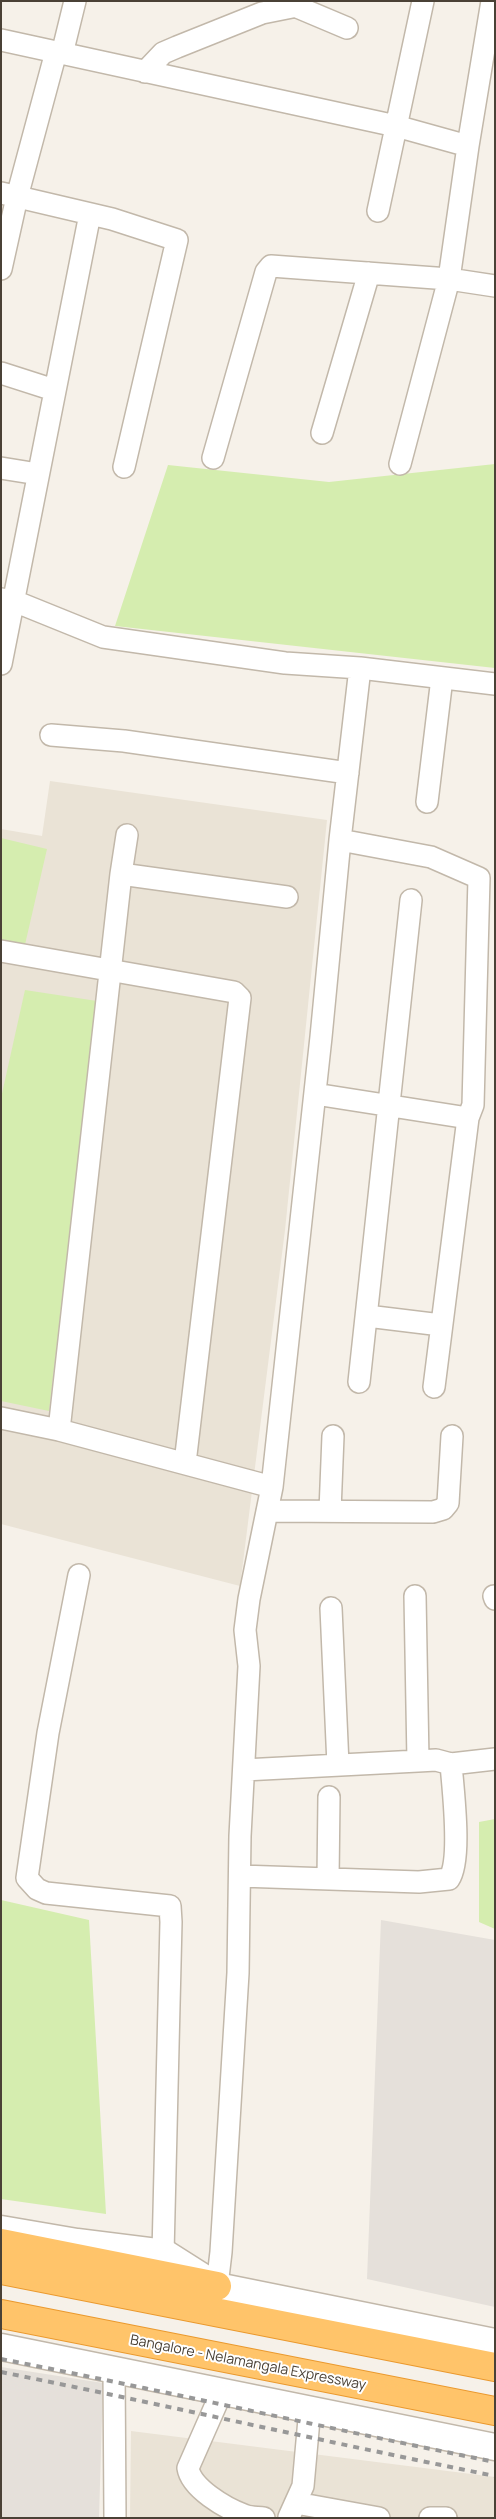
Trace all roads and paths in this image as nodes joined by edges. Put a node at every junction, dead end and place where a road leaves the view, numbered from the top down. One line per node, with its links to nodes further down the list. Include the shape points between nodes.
1 (75, 1): 7 (street)
2 (423, 1): 9 (street)
3 (492, 1): 10 (street)
4 (293, 3): 5 (street); 8 (street, via 177,46 163,53)
5 (348, 28)
6 (1, 40): 7 (street)
7 (59, 53): 8 (street); 11 (street)
8 (145, 72): 9 (street)
9 (396, 126): 10 (street); 12 (street)
10 (468, 146): 16 (street)
11 (9, 195): 13 (street); 14 (street)
12 (378, 211)
13 (90, 214): 19 (street); 23 (street, via 177,240)
14 (1, 269)
15 (369, 273): 16 (street); 20 (street); 21 (street, via 271,266 266,272)
16 (449, 279): 17 (street); 22 (street)
17 (495, 286)
18 (1, 373): 19 (street)
19 (54, 390): 25 (street)
20 (322, 433)
21 (213, 458)
22 (400, 464)
23 (124, 467)
24 (1, 468): 25 (street)
25 (38, 474): 26 (street)
26 (8, 600): 27 (street); 28 (street, via 103,637 285,664)
27 (1, 664)
28 (360, 668): 29 (street); 32 (street)
29 (442, 678): 30 (street); 33 (street)
30 (495, 684)
31 (51, 735): 32 (street, via 124,741)
32 (348, 773): 35 (street)
33 (427, 802)
34 (127, 835): 36 (street)
35 (340, 840): 41 (street); 43 (street, via 431,857 479,878 473,1104)
36 (121, 874): 37 (street); 40 (street)
37 (288, 897)
38 (411, 900): 42 (street)
39 (1, 951): 40 (street)
40 (109, 968): 49 (street); 52 (street, via 234,992 241,1002)
41 (315, 1094): 42 (street); 53 (street)
42 (390, 1106): 43 (street); 44 (street)
43 (468, 1118): 45 (street)
44 (367, 1316): 45 (street); 46 (street)
45 (441, 1325): 47 (street)
46 (360, 1382)
47 (434, 1387)
48 (1, 1418): 49 (street)
49 (59, 1430): 52 (street)
50 (333, 1436): 55 (street)
51 (452, 1436): 55 (street, via 448,1503 443,1509 434,1512)
52 (185, 1463): 53 (street)
53 (272, 1487): 54 (street)
54 (267, 1511): 55 (street); 63 (street, via 245,1630 249,1666)
55 (330, 1511)
56 (79, 1575): 69 (street, via 48,1733 28,1878 46,1894 170,1906)
57 (416, 1596): 60 (street)
58 (331, 1608): 62 (street)
59 (495, 1759): 61 (street)
60 (418, 1761): 61 (street, via 436,1760); 62 (street)
61 (451, 1764): 66 (street, via 456,1853 454,1872 449,1879 419,1882)
62 (338, 1765): 63 (street)
63 (244, 1770): 65 (street)
64 (329, 1798): 66 (street)
65 (240, 1876): 66 (street); 71 (street, via 238,1973)
66 (328, 1879)
67 (1, 2229): 69 (street)
68 (1, 2243): 71 (highway)
69 (163, 2253): 71 (street)
70 (1, 2270): 75 (highway)
71 (217, 2286): 73 (street)
72 (1, 2314): 79 (highway, Bangalore - Nelamangala Expressway)
73 (495, 2342)
74 (1, 2347): 76 (street)
75 (495, 2367)
76 (114, 2369): 77 (street); 82 (street)
77 (222, 2391): 78 (street); 83 (street, via 188,2468 190,2477 199,2488 245,2516)
78 (310, 2408): 80 (street); 81 (street, via 303,2486)
79 (495, 2411)
80 (495, 2446)
81 (290, 2514): 84 (street)
82 (115, 2518)
83 (264, 2518)
84 (379, 2518)
85 (430, 2518): 86 (street)
86 (446, 2518)

